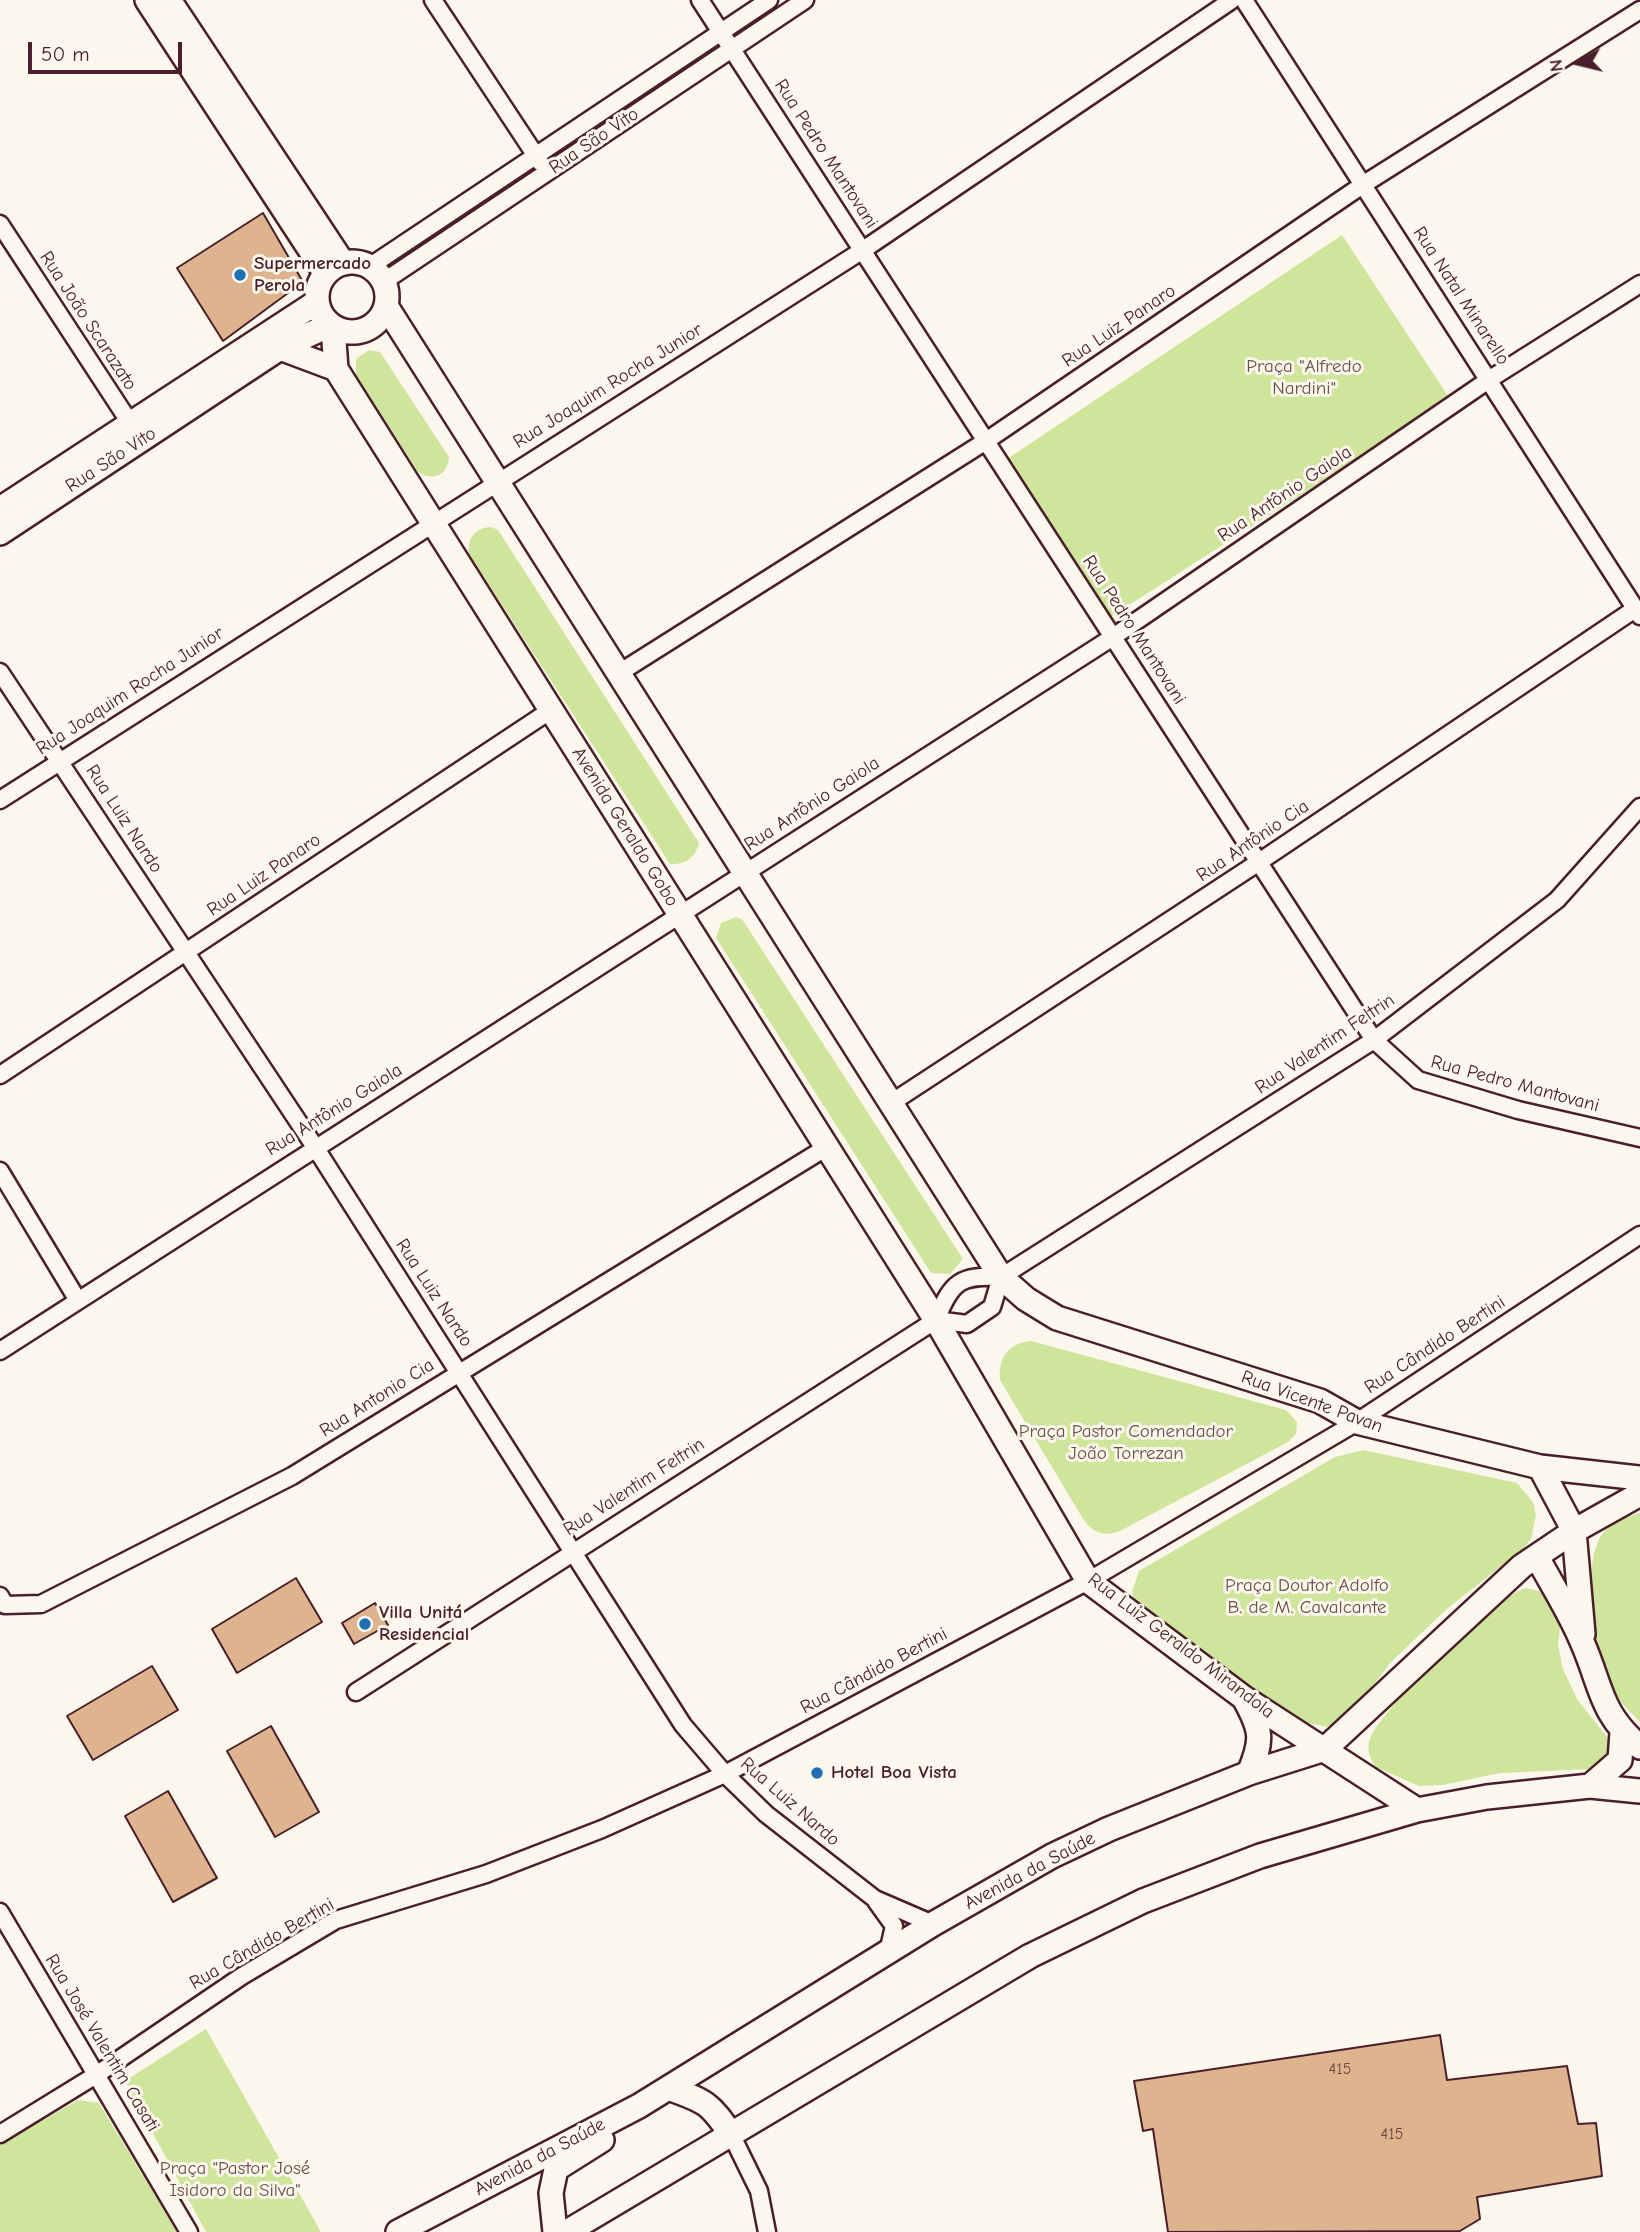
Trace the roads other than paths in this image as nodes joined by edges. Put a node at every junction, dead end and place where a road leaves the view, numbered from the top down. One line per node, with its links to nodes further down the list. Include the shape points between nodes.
1 (147, 0): 17 (street)
2 (169, 0): 17 (street)
3 (433, 0): 12 (street)
4 (700, 0): 10 (street, Rua Pedro Mantovani)
5 (769, 0): 10 (street, Rua São Vito)
6 (805, 0): 11 (street, Rua São Vito)
7 (1232, 0): 16 (street, Rua Joaquim Rocha Junior)
8 (1244, 0): 14 (street, Rua Natal Minarello)
9 (1640, 10): 14 (street, Rua Luiz Panaro)
10 (721, 32): 11 (street, Rua Pedro Mantovani); 12 (street, Rua São Vito)
11 (733, 48): 13 (street, Rua São Vito); 16 (street, Rua Pedro Mantovani)
12 (536, 156): 13 (street); 18 (street, Rua São Vito)
13 (546, 173): 18 (street, Rua São Vito)
14 (1364, 184): 25 (street, Rua Natal Minarello); 27 (street, Rua Luiz Panaro)
15 (0, 224): 26 (street, Rua João Scarazato)
16 (863, 250): 27 (street, Rua Pedro Mantovani); 28 (street, Rua Joaquim Rocha Junior)
17 (334, 269): 18 (street, via 356,262); 20 (street, via 318,287)
18 (376, 274): 21 (street)
19 (1640, 284): 25 (street, Rua Antônio Gaiola)
20 (317, 302): 22 (street); 26 (street, Rua São Vito)
21 (386, 306): 22 (street, via 382,316 365,330 354,333); 28 (street)
22 (332, 326): 23 (street, Rua São Vito); 24 (street, Avenida Geraldo Gobo)
23 (280, 348): 24 (street); 26 (street, Rua São Vito)
24 (336, 369): 30 (street, Avenida Geraldo Gobo)
25 (1490, 379): 32 (street, Rua Natal Minarello); 33 (street, Rua Antônio Gaiola)
26 (136, 432): 29 (street, Rua São Vito); 31 (street, Rua São Vito)
27 (986, 441): 33 (street, Rua Pedro Mantovani); 35 (street, Rua Luiz Panaro)
28 (497, 481): 30 (street, Rua Joaquim Rocha Junior); 35 (street)
29 (0, 509)
30 (433, 523): 36 (street, Avenida Geraldo Gobo); 37 (street, Rua Joaquim Rocha Junior)
31 (0, 533)
32 (1638, 613): 40 (street, Rua Antônio Cia)
33 (1113, 637): 40 (street, Rua Pedro Mantovani); 41 (street, Rua Antônio Gaiola)
34 (0, 673): 37 (street, Rua Luiz Nardo)
35 (619, 673): 41 (street)
36 (551, 710): 42 (street, Avenida Geraldo Gobo); 43 (street, Rua Luiz Panaro)
37 (61, 761): 38 (street, Rua Joaquim Rocha Junior); 43 (street, Rua Luiz Nardo)
38 (0, 800)
39 (1640, 807): 44 (street, Rua Valentim Feltrin, via 1557,900)
40 (1259, 862): 44 (street, Rua Pedro Mantovani); 46 (street, Rua Antônio Cia)
41 (745, 872): 42 (street, Rua Antônio Gaiola); 46 (street)
42 (681, 915): 48 (street, Rua Antônio Gaiola); 49 (street, Avenida Geraldo Gobo)
43 (186, 952): 45 (street, Rua Luiz Panaro); 48 (street, Rua Luiz Nardo)
44 (1374, 1040): 47 (street, Rua Pedro Mantovani, via 1418,1080 1518,1110); 52 (street, Rua Valentim Feltrin)
45 (0, 1075)
46 (891, 1103): 52 (street)
47 (1640, 1138)
48 (315, 1147): 53 (street, Rua Antônio Gaiola); 56 (street, Rua Luiz Nardo)
49 (827, 1147): 54 (street, Avenida Geraldo Gobo); 56 (street, Rua Antonio Cia)
50 (0, 1171): 53 (street)
51 (1640, 1235): 57 (street, Rua Cândido Bertini)
52 (1001, 1277): 54 (street, Rua Valentim Feltrin, via 972,1276 947,1293); 54 (street, via 992,1307 967,1324); 57 (street, Rua Vicente Pavan, via 1057,1318 1320,1401)
53 (77, 1299): 55 (street, Rua Antônio Gaiola)
54 (936, 1320): 62 (street, Rua Valentim Feltrin); 64 (street, Rua Luiz Geraldo Mirandola)
55 (0, 1351)
56 (460, 1371): 62 (street, Rua Luiz Nardo); 65 (street, Rua Antonio Cia, via 292,1476 41,1604)
57 (1356, 1422): 58 (street, Rua Vicente Pavan); 64 (street, Rua Cândido Bertini)
58 (1540, 1468): 59 (street, Rua Vicente Pavan); 61 (street)
59 (1640, 1478)
60 (1640, 1494): 61 (street, Avenida da Saúde)
61 (1574, 1531): 63 (street, Avenida da Saúde); 66 (street)
62 (572, 1551): 67 (street, Rua Valentim Feltrin); 73 (street, Rua Luiz Nardo, via 683,1725)
63 (1537, 1557): 66 (street); 71 (street, Avenida da Saúde, via 1416,1661)
64 (1088, 1581): 68 (street, Rua Luiz Geraldo Mirandola); 73 (street, Rua Cândido Bertini)
65 (3, 1600)
66 (1584, 1644): 69 (street, via 1598,1692)
67 (356, 1692)
68 (1244, 1698): 71 (street, Rua Luiz Geraldo Mirandola); 72 (street, via 1259,1726 1260,1741)
69 (1622, 1732): 70 (street); 74 (street, via 1620,1760)
70 (1640, 1748)
71 (1325, 1749): 72 (street, Avenida da Saúde); 76 (street, Rua Luiz Geraldo Mirandola)
72 (1249, 1773): 79 (street, Avenida da Saúde, via 1052,1856)
73 (725, 1774): 77 (street, Rua Luiz Nardo, via 766,1814); 81 (street, Rua Cândido Bertini, via 486,1874 336,1920 242,1976)
74 (1590, 1786): 75 (street); 76 (street)
75 (1640, 1791)
76 (1417, 1810): 85 (street, via 1260,1856 1143,1901 1030,1956)
77 (875, 1899): 79 (street, Rua Luiz Nardo); 80 (street, Rua Luiz Nardo, via 894,1926)
78 (0, 1912): 81 (street, Rua José Valentim Casati)
79 (933, 1924): 80 (street, Avenida da Saúde)
80 (888, 1952): 82 (street, Avenida da Saúde)
81 (96, 2075): 84 (street, Rua Cândido Bertini); 86 (street, Rua José Valentim Casati)
82 (668, 2088): 83 (street, Avenida da Saúde); 85 (street, via 703,2100)
83 (639, 2106): 87 (street, Avenida da Saúde); 88 (street, via 630,2122 556,2169 551,2193)
84 (0, 2134)
85 (732, 2136): 89 (street); 90 (street, via 759,2191)
86 (188, 2232)
87 (398, 2232)
88 (555, 2232)
89 (567, 2232)
90 (767, 2232)

